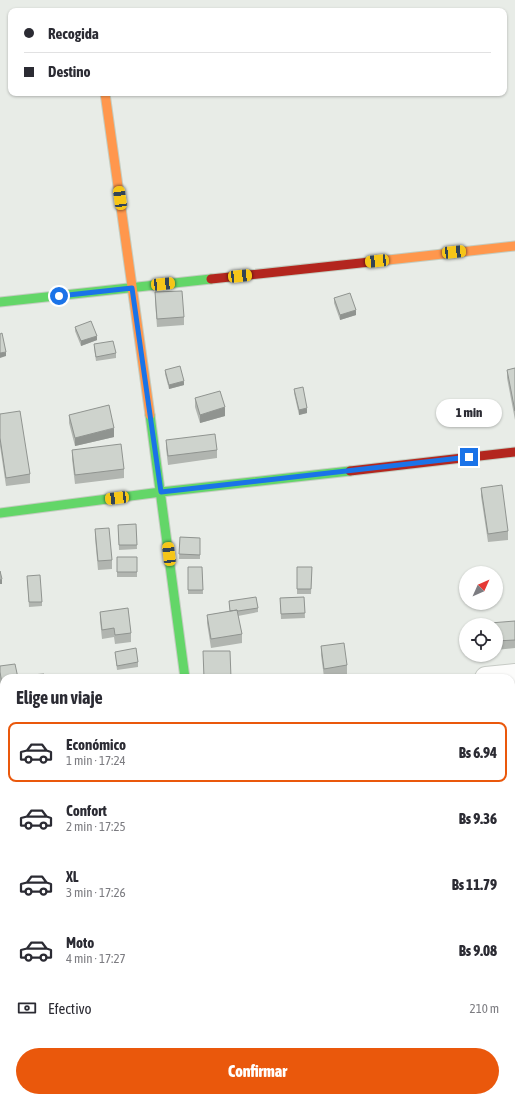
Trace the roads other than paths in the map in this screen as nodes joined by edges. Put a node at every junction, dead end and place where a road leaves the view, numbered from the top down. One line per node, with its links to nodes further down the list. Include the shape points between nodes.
1 (105, 96): 3 (street)
2 (515, 246): 3 (street)
3 (132, 288): 4 (street); 6 (street)
4 (0, 302)
5 (515, 452): 6 (street)
6 (161, 492): 7 (street); 8 (street)
7 (0, 513)
8 (184, 674)

